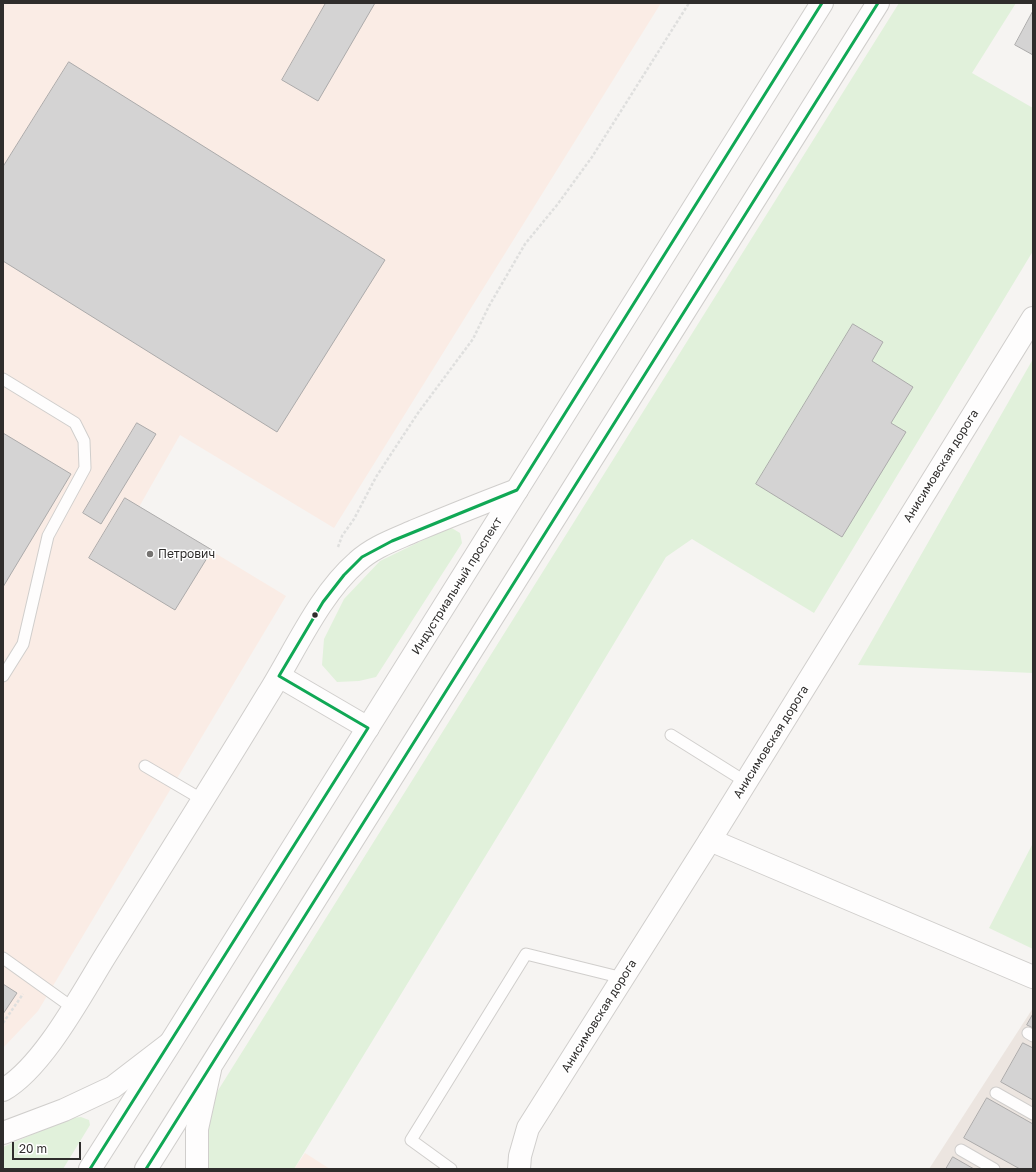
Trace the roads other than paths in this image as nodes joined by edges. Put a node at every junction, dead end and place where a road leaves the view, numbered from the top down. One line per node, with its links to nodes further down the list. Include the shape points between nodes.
1 (822, 3): 5 (main road, Индустриальный проспект)
2 (878, 3): 19 (main road)
3 (1033, 318): 11 (main road, Анисимовская дорога)
4 (3, 379): 6 (lane, via 75,423 84,441 85,468 48,536 23,644)
5 (517, 490): 7 (main road, via 379,546 357,561 316,614); 8 (main road, Индустриальный проспект)
6 (3, 676)
7 (280, 676): 8 (main road); 12 (main road)
8 (368, 728): 18 (main road, Индустриальный проспект)
9 (672, 735): 11 (lane)
10 (145, 766): 12 (lane)
11 (746, 782): 13 (main road, Анисимовская дорога)
12 (203, 800): 17 (main road)
13 (710, 840): 15 (main road); 16 (main road, Анисимовская дорога)
14 (3, 958): 17 (lane)
15 (1033, 977)
16 (623, 978): 28 (lane, via 526,954 411,1140); 29 (main road, Анисимовская дорога, via 528,1128)
17 (72, 1008): 20 (main road, via 38,1059 11,1086)
18 (172, 1042): 23 (main road, via 113,1087 57,1113); 25 (main road, Индустриальный проспект)
19 (210, 1069): 26 (main road); 27 (main road, via 197,1129)
20 (3, 1090)
21 (996, 1093): 22 (lane)
22 (1033, 1114)
23 (3, 1133)
24 (961, 1150): 30 (lane)
25 (90, 1169)
26 (146, 1169)
27 (197, 1169)
28 (451, 1169)
29 (519, 1169)
30 (994, 1169)

